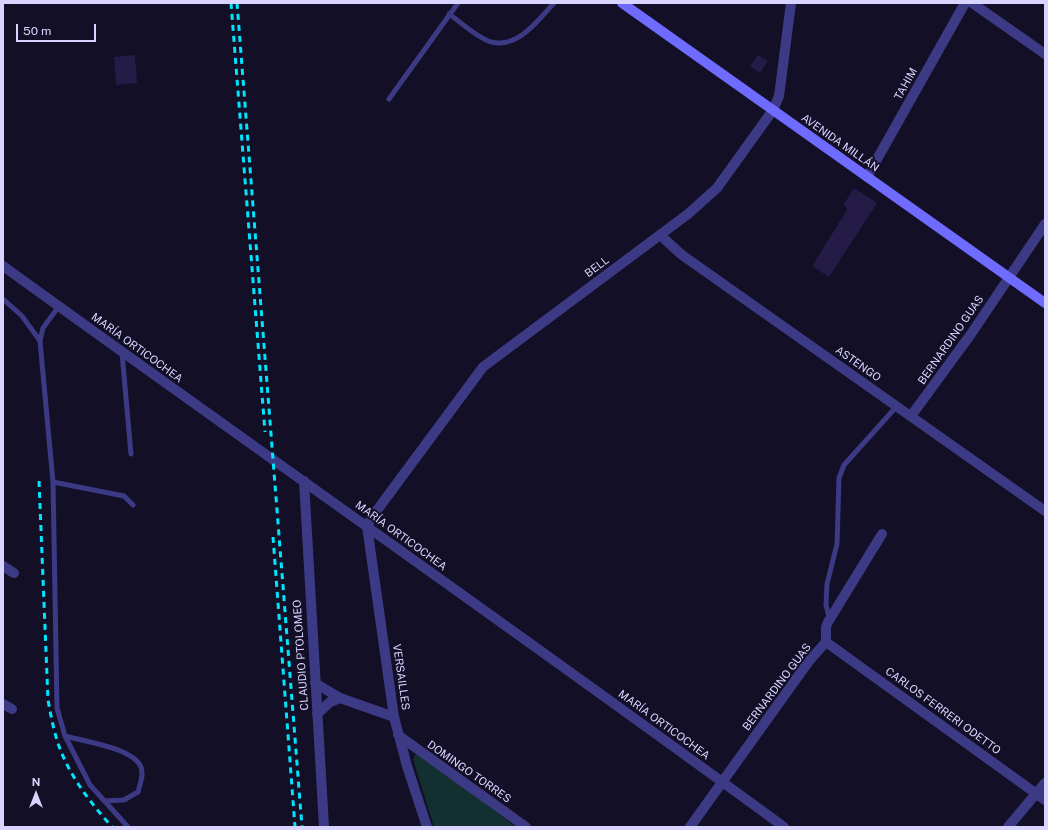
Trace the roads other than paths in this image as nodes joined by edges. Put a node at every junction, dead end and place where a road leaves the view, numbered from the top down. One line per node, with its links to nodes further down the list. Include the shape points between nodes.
1 (458, 3): 7 (lane)
2 (554, 3): 7 (lane, via 529,30 515,40 502,42 491,42)
3 (622, 3): 10 (main road, AVENIDA MILLÁN)
4 (791, 3): 10 (street, BELL, via 782,84)
5 (965, 3): 11 (street, TAHIM)
6 (972, 3): 8 (street)
7 (449, 14): 9 (lane)
8 (1045, 54)
9 (389, 99)
10 (773, 110): 11 (main road, AVENIDA MILLÁN); 13 (street, BELL, via 718,188)
11 (867, 177): 15 (main road, AVENIDA MILLÁN)
12 (1045, 224): 15 (street, BERNARDINO GUAS)
13 (660, 235): 21 (street, ASTENGO, via 682,255); 28 (street, BELL, via 482,367)
14 (3, 266): 18 (street, MARÍA ORTICOCHEA)
15 (1008, 277): 17 (main road, AVENIDA MILLÁN); 22 (street, BERNARDINO GUAS, via 971,334)
16 (3, 299): 19 (lane, via 22,316)
17 (1045, 303)
18 (59, 306): 19 (lane, via 44,328); 20 (street, MARÍA ORTICOCHEA)
19 (40, 341): 25 (lane)
20 (122, 352): 23 (lane); 24 (street, MARÍA ORTICOCHEA)
21 (897, 406): 22 (street, ASTENGO); 32 (lane, via 844,465 839,478 837,544 827,584 826,605)
22 (911, 416): 27 (street, ASTENGO)
23 (131, 454)
24 (304, 480): 28 (street, MARÍA ORTICOCHEA); 34 (street, CLAUDIO PTOLOMEO)
25 (53, 482): 26 (lane, via 124,496); 39 (lane, via 58,708)
26 (133, 505)
27 (1045, 511)
28 (367, 526): 37 (street, VERSAILLES); 40 (street, MARÍA ORTICOCHEA)
29 (882, 534): 32 (street, BERNARDINO GUAS)
30 (3, 566): 31 (street)
31 (14, 574)
32 (830, 618): 33 (street, BERNARDINO GUAS, via 826,627)
33 (826, 642): 40 (street, BERNARDINO GUAS, via 809,661); 42 (street, CARLOS FERRERI ODETTO)
34 (315, 683): 35 (street); 36 (street, CLAUDIO PTOLOMEO)
35 (340, 698): 36 (street, via 330,702); 37 (street)
36 (317, 714): 46 (street, CLAUDIO PTOLOMEO)
37 (394, 717): 38 (street, VERSAILLES)
38 (398, 735): 47 (street, VERSAILLES); 48 (street, DOMINGO TORRES)
39 (65, 736): 44 (lane, via 90,785); 44 (lane, via 123,752 134,758 141,767 142,779 138,792 124,800)
40 (722, 781): 49 (street, BERNARDINO GUAS); 50 (street, MARÍA ORTICOCHEA)
41 (1045, 783): 42 (street)
42 (1036, 794): 43 (street, CARLOS FERRERI ODETTO); 51 (street)
43 (1045, 800)
44 (104, 801): 45 (lane)
45 (128, 827)
46 (324, 827)
47 (427, 827)
48 (526, 827)
49 (690, 827)
50 (784, 827)
51 (1008, 827)

